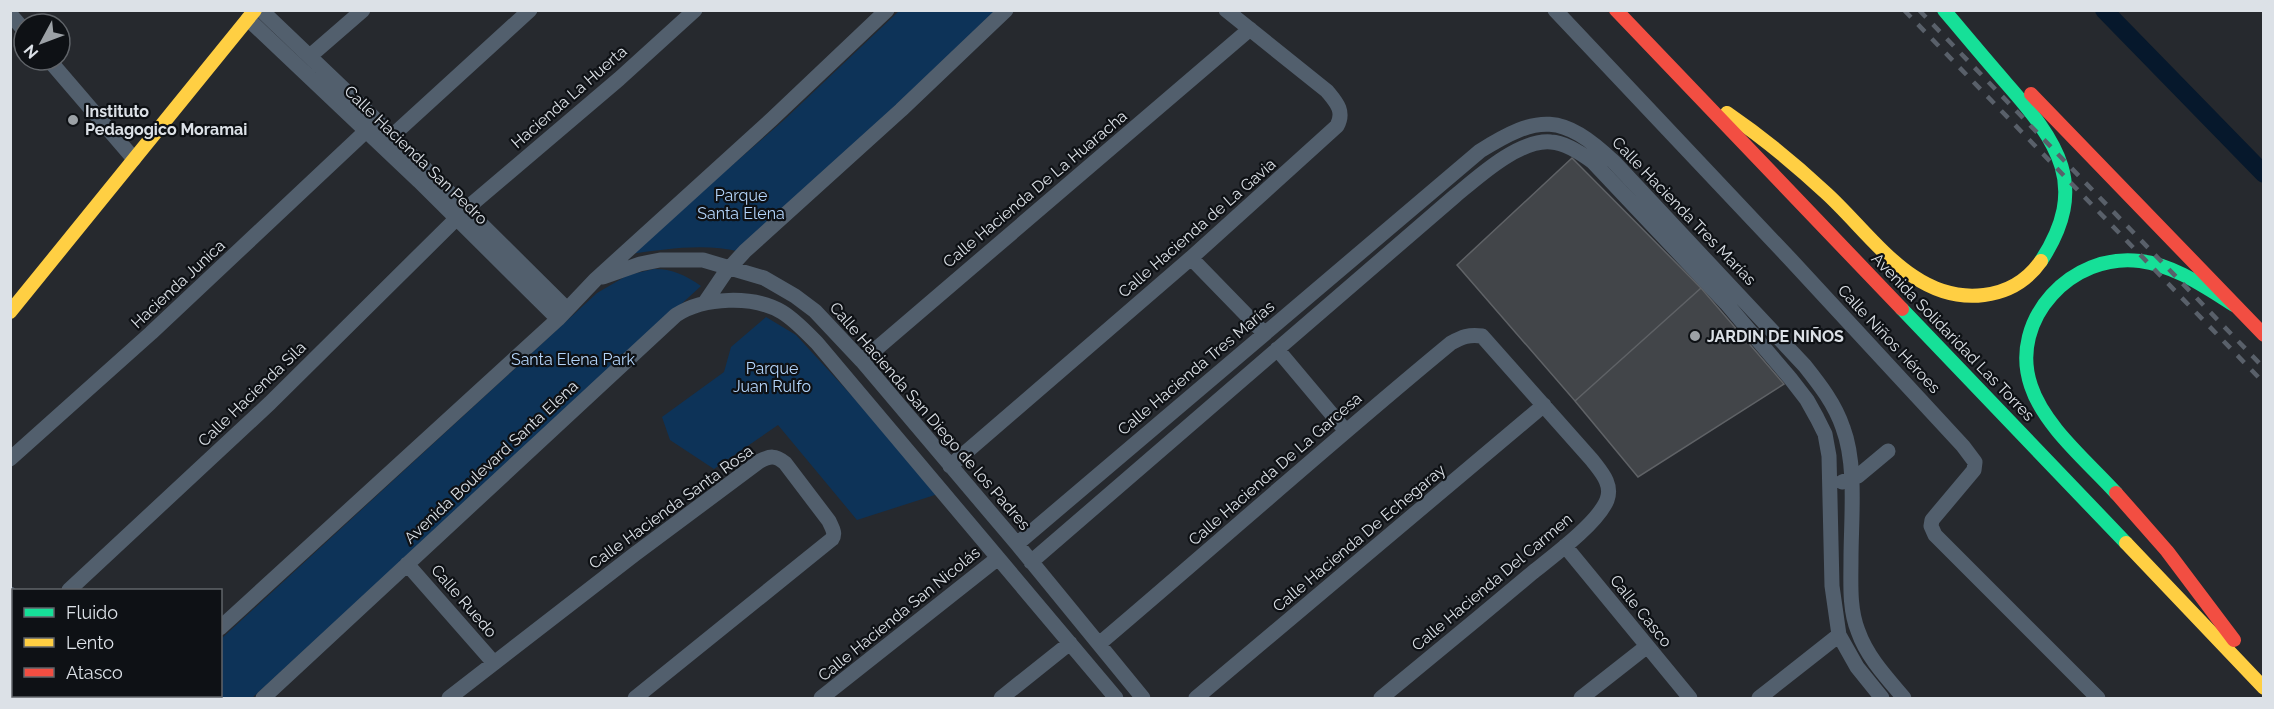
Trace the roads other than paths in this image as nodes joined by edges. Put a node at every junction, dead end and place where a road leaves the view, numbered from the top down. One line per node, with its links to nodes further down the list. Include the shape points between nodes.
1 (363, 10): 13 (street)
2 (530, 10): 18 (street)
3 (695, 10): 22 (street, Hacienda La Huerta)
4 (887, 10): 25 (street)
5 (1005, 10): 24 (street)
6 (1226, 10): 12 (street, Calle Hacienda de La Gavia)
7 (1555, 10): 75 (street, Calle Niños Héroes, via 1963,446 1975,462 1974,470 1932,520 1935,535)
8 (1616, 10): 15 (main road, Avenida Solidaridad Las Torres)
9 (1944, 10): 15 (main road, via 2025,104 2055,146 2062,168 2065,207 2056,237 2035,270 2008,288 1960,295 1928,287 1907,272 1810,177 1759,135)
10 (1950, 10): 29 (main road)
11 (254, 13): 13 (street, Calle Hacienda San Pedro); 17 (street, Calle Hacienda San Pedro); 20 (main road)
12 (1250, 29): 23 (street, Calle Hacienda de La Gavia, via 1327,91 1340,107 1340,121); 35 (street, Calle Hacienda De La Huaracha)
13 (310, 56): 18 (street, Calle Hacienda San Pedro)
14 (60, 72): 20 (street)
15 (1694, 91): 60 (main road, Avenida Solidaridad Las Torres)
16 (1550, 123): 19 (street); 26 (street, Calle Hacienda Tres Marías, via 1513,131 1480,151); 45 (street, Calle Hacienda Tres Marías, via 1579,133 1600,149 1805,366 1828,396 1844,430)
17 (366, 131): 21 (street, Calle Hacienda San Pedro); 43 (street, Hacienda Junica)
18 (392, 136): 21 (street, Calle Hacienda San Pedro)
19 (1548, 141): 27 (street, via 1514,152 1493,165); 46 (street, Calle Hacienda Tres Marías, via 1573,149 1593,162 1726,303 1790,378 1825,434)
20 (134, 159): 30 (main road)
21 (424, 177): 22 (street, Calle Hacienda San Pedro)
22 (461, 214): 31 (street, Calle Hacienda San Pedro); 52 (street, Calle Hacienda Sila, via 270,403)
23 (1191, 258): 32 (street); 44 (street, Calle Hacienda de La Gavia)
24 (731, 267): 25 (street, Calle Hacienda San Diego de los Padres, via 703,260 660,260); 28 (street); 35 (street, Calle Hacienda San Diego de los Padres, via 764,278 795,296 815,311)
25 (596, 279): 31 (street)
26 (1325, 284): 27 (street); 32 (street, Calle Hacienda Tres Marías)
27 (1336, 298): 34 (street)
28 (706, 302): 41 (street, via 760,303 783,313 817,343); 51 (street, Avenida Boulevard Santa Elena, via 689,306 676,315)
29 (2234, 304): 33 (main road); 59 (main road, via 2166,266 2121,259 2101,262 2068,279 2045,300 2032,324 2027,369 2030,386 2055,426 2157,540)
30 (10, 312)
31 (563, 314): 53 (street)
32 (1264, 333): 36 (street, Calle Hacienda Tres Marías)
33 (2264, 335)
34 (1277, 349): 38 (street); 40 (street)
35 (862, 361): 39 (street, Calle Hacienda San Diego de los Padres)
36 (1183, 403): 38 (street); 47 (street, Calle Hacienda Tres Marías)
37 (1544, 405): 40 (street, Calle Hacienda De La Garcesa, via 1482,336 1472,335 1451,343); 48 (street, Calle Hacienda Del Carmen, via 1608,482 1609,494 1596,517); 68 (street, Calle Hacienda De Echegaray)
38 (1198, 418): 50 (street)
39 (914, 423): 41 (street); 44 (street, Calle Hacienda San Diego de los Padres)
40 (1346, 430): 56 (street, Calle Hacienda De La Garcesa)
41 (897, 439): 49 (street)
42 (1888, 451): 45 (street)
43 (10, 459)
44 (950, 466): 47 (street, Calle Hacienda San Diego de los Padres)
45 (1850, 480): 46 (street); 74 (street, Calle Hacienda Tres Marías, via 1851,594 1857,630)
46 (1831, 485): 54 (street, Calle Hacienda Tres Marías, via 1832,586)
47 (1017, 544): 50 (street, Calle Hacienda San Diego de los Padres)
48 (1565, 546): 57 (street, Calle Casco); 69 (street, Calle Hacienda Del Carmen)
49 (998, 558): 55 (street); 65 (street, Calle Hacienda San Nicolás)
50 (1031, 562): 56 (street, Calle Hacienda San Diego de los Padres)
51 (407, 564): 58 (street, Calle Ruedo); 62 (street, Avenida Boulevard Santa Elena)
52 (71, 589)
53 (222, 626)
54 (1839, 635): 72 (street); 73 (street, Calle Hacienda Tres Marías)
55 (1070, 644): 66 (street); 67 (street)
56 (1099, 644): 61 (street, Calle Hacienda San Diego de los Padres)
57 (1646, 647): 70 (street); 71 (street, Calle Casco)
58 (494, 663): 63 (street, Calle Hacienda Santa Rosa); 64 (street, Calle Hacienda Santa Rosa, via 759,461 779,458 829,521 834,535)
59 (2264, 678)
60 (2264, 688)
61 (1138, 693): 67 (street)
62 (263, 699)
63 (449, 699)
64 (635, 699)
65 (821, 699)
66 (1001, 699)
67 (1118, 699)
68 (1196, 699)
69 (1381, 699)
70 (1581, 699)
71 (1690, 699)
72 (1759, 699)
73 (1882, 699)
74 (1904, 699)
75 (2098, 699)

